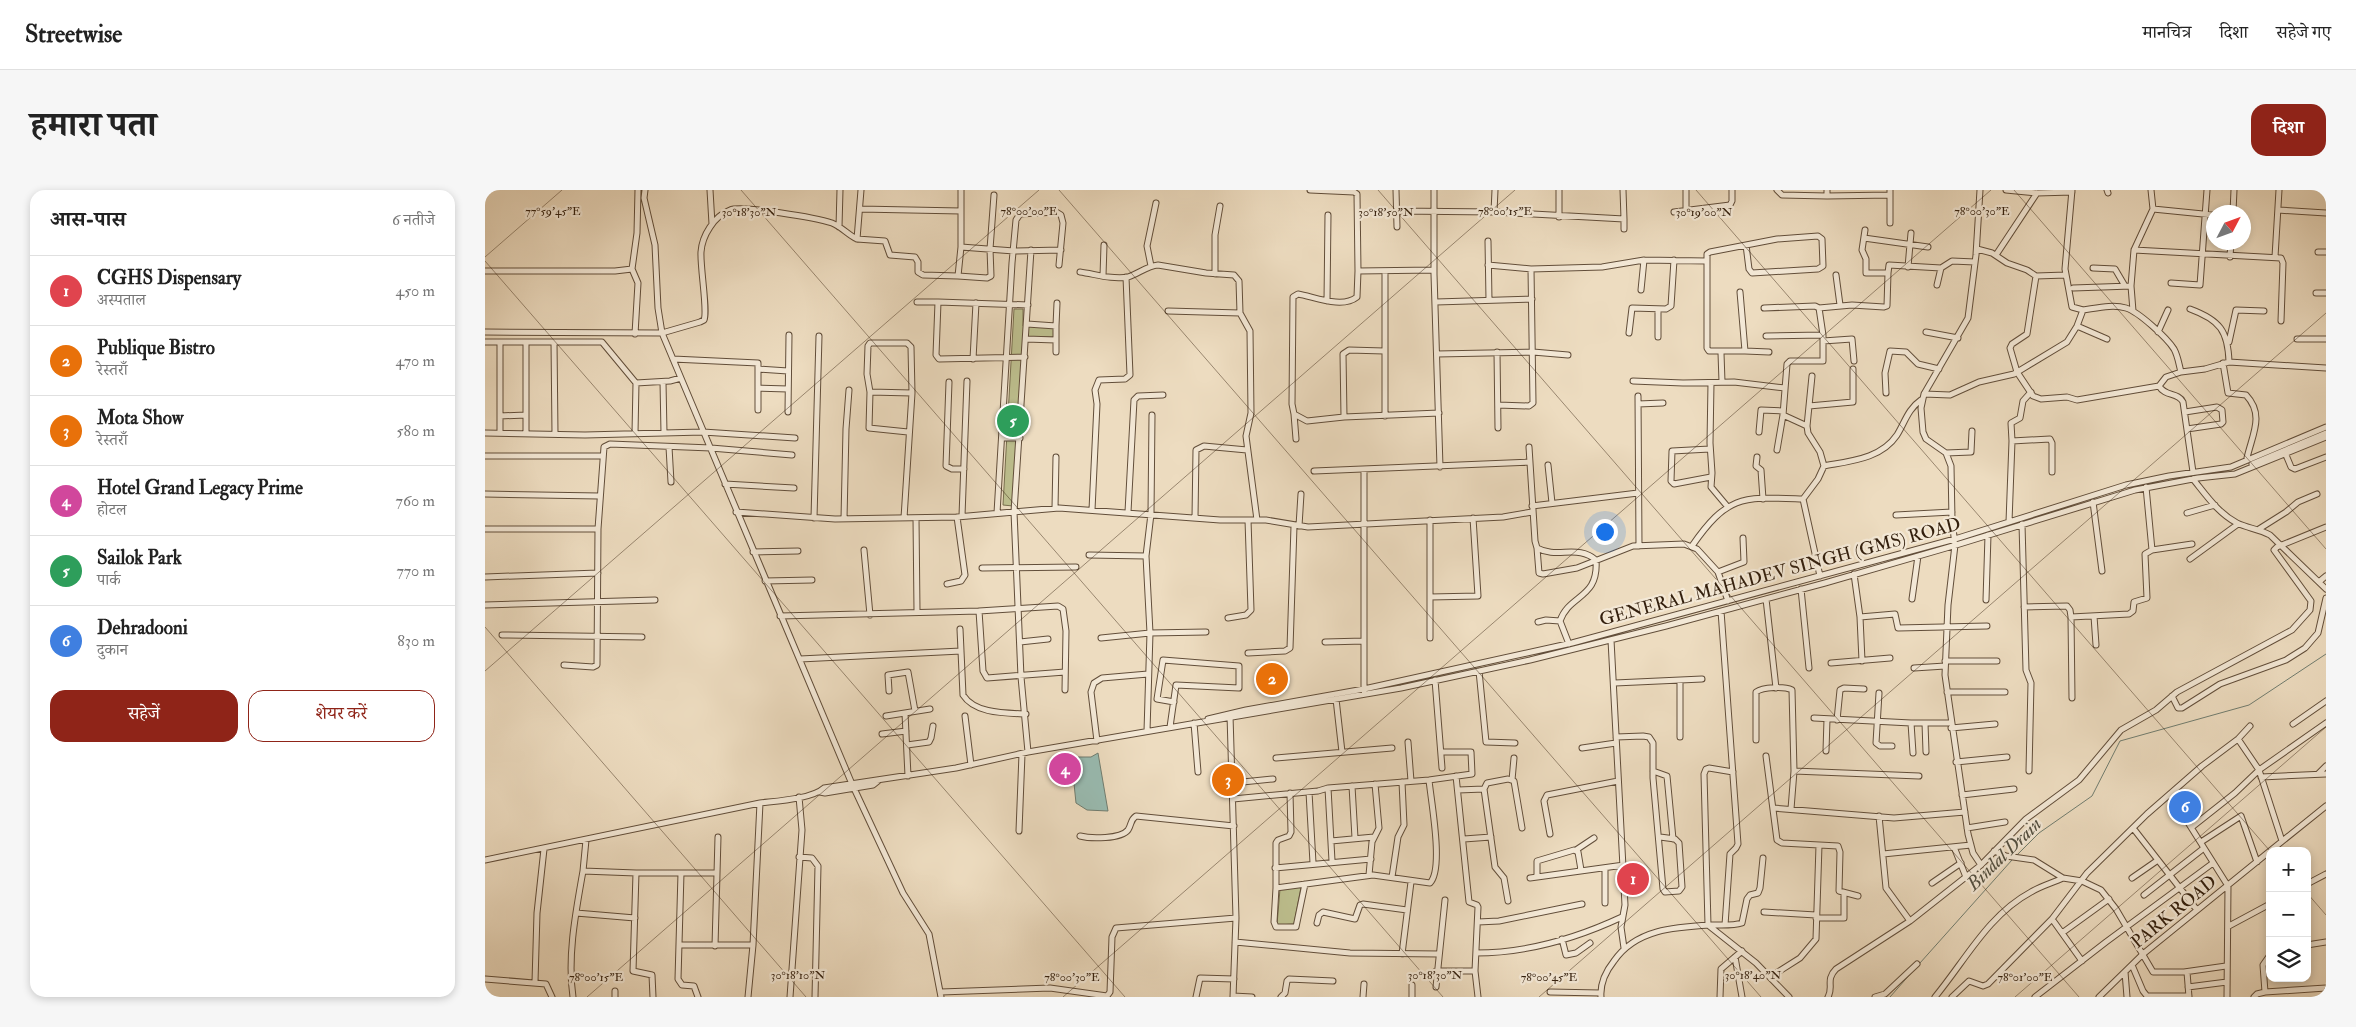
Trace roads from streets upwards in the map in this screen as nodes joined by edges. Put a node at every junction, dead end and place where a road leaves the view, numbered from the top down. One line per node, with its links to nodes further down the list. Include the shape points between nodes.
1 (638, 190): 83 (street)
2 (645, 190): 133 (street, via 655,245)
3 (710, 190): 45 (street)
4 (840, 190): 46 (street)
5 (861, 190): 30 (street)
6 (961, 190): 33 (street)
7 (1310, 190): 86 (street, via 1357,194)
8 (1396, 190): 34 (street)
9 (1435, 190): 35 (street)
10 (1495, 190): 37 (street)
11 (1559, 190): 42 (street)
12 (1623, 190): 43 (street)
13 (1686, 190): 36 (street)
14 (1731, 190): 36 (street, via 1730,205)
15 (1777, 190): 24 (street, via 1782,195)
16 (1980, 190): 60 (street)
17 (2006, 190): 25 (street)
18 (2151, 190): 31 (street)
19 (2207, 190): 41 (street)
20 (2234, 190): 28 (street)
21 (2279, 190): 32 (street)
22 (2072, 191): 25 (street); 92 (street, via 2065,252)
23 (1890, 192): 24 (street); 44 (street)
24 (1827, 193)
25 (2037, 193): 68 (street)
26 (994, 195): 59 (street)
27 (1156, 203): 78 (street, via 1147,246)
28 (2233, 205)
29 (1220, 206): 90 (street, via 1215,235)
30 (859, 209): 33 (street); 52 (street)
31 (2153, 209): 41 (street); 63 (street)
32 (2278, 210): 39 (street); 71 (street)
33 (961, 211): 57 (street)
34 (1398, 211): 35 (street); 47 (street)
35 (1435, 211): 37 (street); 84 (street)
36 (1686, 211): 38 (street)
37 (1494, 212): 42 (street)
38 (1674, 212)
39 (2326, 213)
40 (1328, 215): 106 (street)
41 (2205, 215): 69 (street)
42 (1559, 217): 43 (street)
43 (1624, 219): 48 (street)
44 (1890, 222)
45 (712, 224): 46 (street, via 728,210 737,209 800,216); 133 (street, via 701,252 705,318)
46 (839, 227): 52 (street)
47 (1397, 227)
48 (1625, 229)
49 (1865, 230): 51 (street)
50 (1911, 233): 56 (street)
51 (1864, 238): 56 (street); 89 (street, via 1862,250 1866,273)
52 (857, 239): 93 (street, via 883,240 890,255 915,257 920,274)
53 (1488, 241): 76 (street)
54 (1105, 245): 94 (street)
55 (1746, 245): 55 (street, via 1777,239 1820,237 1823,266 1819,269 1752,273); 74 (street, via 1710,252)
56 (1910, 245): 58 (street); 79 (street)
57 (961, 247): 59 (street); 93 (street)
58 (1928, 247)
59 (990, 249): 65 (street); 93 (street, via 990,277)
60 (1977, 249): 68 (street); 75 (street)
61 (1031, 250): 62 (street); 65 (street); 114 (street)
62 (1061, 250): 65 (street, via 1062,219 1056,212 1020,214 1016,220); 77 (street)
63 (2133, 250): 69 (street); 99 (street)
64 (2230, 250): 70 (street)
65 (1014, 251): 113 (street)
66 (2318, 252): 67 (street)
67 (2326, 252)
68 (1996, 255): 95 (street)
69 (2201, 255): 70 (street); 97 (street, via 2200,285)
70 (2230, 257): 71 (street)
71 (2275, 258): 126 (street, via 2281,258 2283,263)
72 (1644, 260): 73 (street); 80 (street, via 1602,267); 101 (street)
73 (1674, 260): 74 (street); 116 (street, via 1671,306)
74 (1706, 261): 158 (street, via 1707,348)
75 (1975, 262): 81 (street, via 1952,261); 141 (street, via 1971,305)
76 (1488, 264): 80 (street); 107 (street)
77 (1059, 265)
78 (1151, 266): 90 (street); 96 (street)
79 (1908, 267): 81 (street); 89 (street, via 1889,265)
80 (1531, 268): 105 (street)
81 (1941, 268): 98 (street)
82 (2093, 268): 99 (street, via 2115,269)
83 (632, 269): 85 (street); 135 (street, via 638,283)
84 (1435, 270): 88 (street); 110 (street)
85 (485, 271)
86 (1358, 271): 88 (street); 106 (street, via 1357,297 1349,301)
87 (1080, 272): 94 (street)
88 (1385, 272): 152 (street)
89 (1888, 273): 115 (street, via 1887,307)
90 (1215, 274): 124 (street, via 1237,278 1241,286)
91 (1835, 275): 115 (street)
92 (2066, 275): 95 (street); 120 (street, via 2072,307)
93 (958, 276)
94 (1103, 276): 96 (street)
95 (2036, 276): 172 (street, via 2027,334 2010,348)
96 (1126, 277): 276 (street, via 1129,375 1125,379 1099,380 1095,390)
97 (2171, 283)
98 (1937, 285)
99 (2128, 286): 100 (street); 123 (street)
100 (2073, 288)
101 (1641, 290)
102 (1740, 292): 153 (street)
103 (2316, 293): 104 (street)
104 (2326, 293)
105 (1531, 299): 107 (street); 156 (street)
106 (1327, 300): 205 (street, via 1298,294 1293,297)
107 (1489, 300): 110 (street)
108 (917, 302): 109 (street)
109 (938, 302): 111 (street); 164 (street, via 937,357)
110 (1436, 302): 159 (street)
111 (976, 303): 113 (street); 164 (street)
112 (1057, 303): 128 (street)
113 (1010, 304): 114 (street); 163 (street)
114 (1028, 305): 127 (street)
115 (1840, 305): 118 (street)
116 (1658, 308): 134 (street, via 1632,308); 139 (street)
117 (1764, 308): 118 (street, via 1810,305)
118 (1819, 308): 140 (street)
119 (2190, 309): 149 (street, via 2211,317)
120 (2083, 310): 123 (street, via 2104,306); 129 (street)
121 (2168, 310): 132 (street)
122 (1169, 311): 124 (street)
123 (2133, 311): 132 (street)
124 (1240, 312): 236 (street, via 1250,331 1251,413 1246,432)
125 (2264, 312): 149 (street, via 2236,310)
126 (2281, 321)
127 (1027, 324): 128 (street); 142 (street)
128 (1056, 326): 146 (street)
129 (2077, 326): 143 (street); 172 (street, via 2067,342)
130 (485, 332): 135 (street)
131 (1926, 332): 141 (street)
132 (2158, 332): 173 (street, via 2174,349)
133 (662, 333): 135 (street); 162 (street)
134 (1629, 333)
135 (635, 334)
136 (789, 335): 171 (street)
137 (819, 336): 286 (street)
138 (1767, 336): 140 (street)
139 (1657, 337)
140 (1823, 338): 165 (street, via 1852,339); 185 (street, via 1823,361 1788,362)
141 (1958, 338): 170 (street)
142 (1026, 339): 146 (street); 161 (street)
143 (2107, 339)
144 (2297, 339): 145 (street)
145 (2326, 339)
146 (1056, 340): 154 (street)
147 (485, 342): 150 (street)
148 (555, 342): 151 (street); 181 (street, via 605,343); 225 (street)
149 (2229, 342): 166 (street)
150 (500, 343): 151 (street); 208 (street)
151 (526, 343): 206 (street)
152 (1384, 351): 209 (street); 210 (street, via 1349,350 1343,354)
153 (1745, 351): 157 (street); 158 (street)
154 (1056, 352)
155 (1497, 352): 156 (street); 159 (street); 198 (street)
156 (1533, 352): 160 (street); 198 (street, via 1533,403 1529,406)
157 (1769, 352)
158 (1721, 353): 180 (street)
159 (1437, 354): 203 (street)
160 (1568, 355)
161 (1025, 357): 163 (street); 229 (street)
162 (673, 359): 168 (street, via 758,363); 175 (street)
163 (1007, 359): 164 (street); 228 (street)
164 (973, 360)
165 (1854, 361)
166 (2226, 362): 167 (street); 173 (street); 246 (street, via 2228,393 2245,395 2257,414)
167 (2326, 368)
168 (758, 369): 171 (street); 184 (street)
169 (1853, 369): 199 (street, via 1853,402)
170 (1939, 370): 191 (street, via 1918,364 1906,352 1890,351 1885,373); 192 (street)
171 (788, 371): 186 (street)
172 (2017, 372): 189 (street); 192 (street, via 1979,382 1950,395)
173 (2181, 372): 183 (street, via 2166,377)
174 (1812, 376): 199 (street)
175 (681, 378): 178 (street); 216 (street)
176 (967, 381): 251 (street)
177 (1633, 381): 182 (street)
178 (663, 382): 181 (street); 222 (street)
179 (949, 382): 251 (street, via 946,466)
180 (1722, 382): 182 (street); 185 (street)
181 (637, 383): 221 (street)
182 (1711, 383): 235 (street)
183 (2159, 386): 189 (street, via 2077,400 2037,398); 202 (street, via 2164,392 2181,398)
184 (758, 388): 186 (street); 200 (street)
185 (1785, 388): 204 (street)
186 (788, 389): 201 (street)
187 (849, 390): 291 (street)
188 (869, 392): 190 (street); 190 (street, via 869,344 873,342 911,345); 217 (street, via 869,428)
189 (2031, 392): 231 (street, via 2023,401 2020,418 2011,423)
190 (912, 393): 217 (street)
191 (1886, 393)
192 (1924, 394): 195 (street)
193 (1163, 395): 279 (street, via 1138,396 1134,400)
194 (1638, 396): 197 (street)
195 (1921, 400): 238 (street, via 1923,432); 250 (street, via 1883,450)
196 (1663, 403): 197 (street)
197 (1638, 404): 263 (street)
198 (1498, 405): 213 (street)
199 (1809, 406): 212 (street)
200 (757, 410)
201 (788, 412)
202 (2185, 412): 214 (street); 214 (street, via 2217,407 2222,410 2221,424)
203 (1439, 413): 209 (street); 249 (street)
204 (1783, 413): 212 (street); 218 (street, via 1761,410); 237 (street)
205 (1294, 414): 210 (street, via 1307,421); 230 (street)
206 (526, 415): 208 (street); 224 (street)
207 (1152, 415): 283 (street)
208 (500, 416): 220 (street)
209 (1385, 416): 210 (street)
210 (1344, 417)
211 (2326, 425): 246 (street, GENERAL MAHADEV SINGH (GMS) ROAD); 253 (street)
212 (1807, 426): 250 (street)
213 (1498, 428)
214 (2187, 429): 257 (street)
215 (1972, 431): 238 (street, via 1971,452)
216 (703, 432): 222 (street); 227 (street); 234 (street)
217 (908, 432): 287 (street)
218 (1759, 432)
219 (485, 433): 220 (street)
220 (500, 433): 224 (street)
221 (635, 433): 222 (street); 225 (street)
222 (664, 433)
223 (2326, 433): 253 (street)
224 (526, 434): 225 (street)
225 (555, 434)
226 (2326, 437): 240 (street, GENERAL MAHADEV SINGH (GMS) ROAD)
227 (795, 438)
228 (1003, 438): 229 (street); 281 (street)
229 (1020, 438): 278 (street)
230 (1296, 439)
231 (2012, 441): 256 (street, via 2050,439); 295 (street)
232 (669, 447): 234 (street); 242 (street, via 610,444 604,447); 259 (street)
233 (1529, 447): 247 (street)
234 (711, 448): 239 (street); 260 (street)
235 (1710, 449): 258 (street); 258 (street, via 1672,451 1671,481 1674,484)
236 (1247, 450): 289 (street, via 1204,446 1196,450); 293 (street)
237 (1777, 450)
238 (1946, 453): 280 (street, via 1951,466)
239 (792, 455)
240 (2286, 455): 245 (street, via 2295,469); 255 (street, GENERAL MAHADEV SINGH (GMS) ROAD, via 2247,470)
241 (485, 456): 242 (street)
242 (602, 456): 267 (street)
243 (1055, 457): 274 (street)
244 (1757, 457): 268 (street)
245 (2326, 457)
246 (2247, 458): 255 (street, GENERAL MAHADEV SINGH (GMS) ROAD)
247 (1530, 462): 249 (street); 275 (street)
248 (1548, 465): 271 (street)
249 (1440, 466): 252 (street)
250 (1824, 466): 269 (street)
251 (964, 469): 285 (street)
252 (1364, 469): 254 (street); 298 (street)
253 (2232, 469): 255 (street)
254 (1315, 470)
255 (2225, 471): 257 (street, GENERAL MAHADEV SINGH (GMS) ROAD)
256 (2052, 472)
257 (2193, 476): 262 (street); 272 (street); 295 (street, GENERAL MAHADEV SINGH (GMS) ROAD, via 2126,485)
258 (1711, 477): 273 (street, via 1711,487)
259 (671, 482)
260 (725, 484): 261 (street); 277 (street)
261 (794, 488)
262 (2146, 488): 270 (street); 313 (street)
263 (1638, 493): 271 (street); 308 (street)
264 (485, 494): 267 (street)
265 (1301, 494): 299 (street)
266 (2317, 494): 303 (street, via 2297,502)
267 (599, 496): 302 (street)
268 (1763, 499): 269 (street); 273 (street)
269 (1803, 499): 328 (street)
270 (2093, 502): 296 (street); 324 (street)
271 (1552, 503): 275 (street)
272 (2215, 505): 282 (street); 297 (street)
273 (1727, 506): 309 (street)
274 (1055, 508): 276 (street); 278 (street)
275 (1532, 509): 290 (street, via 1503,517); 311 (street)
276 (1092, 510): 279 (street)
277 (736, 512): 286 (street); 315 (street)
278 (1014, 512): 281 (street); 321 (street)
279 (1128, 512): 283 (street)
280 (1952, 512): 284 (street); 306 (street)
281 (997, 513): 285 (street)
282 (2187, 513)
283 (1151, 514): 289 (street); 317 (street)
284 (1896, 515)
285 (960, 517): 288 (street); 334 (street, via 965,575 961,581)
286 (814, 518): 291 (street)
287 (904, 518): 288 (street); 291 (street)
288 (916, 518): 348 (street)
289 (1195, 518): 292 (street)
290 (1473, 518): 294 (street); 337 (street, via 1478,596)
291 (844, 519)
292 (1248, 520): 293 (street); 355 (street, via 1251,610 1246,615)
293 (1257, 520): 299 (street)
294 (1430, 520): 298 (street); 337 (street)
295 (2009, 522): 306 (street, GENERAL MAHADEV SINGH (GMS) ROAD)
296 (2022, 524): 304 (street); 346 (street)
297 (2238, 524): 303 (street); 320 (street)
298 (1364, 525): 299 (street); 371 (street)
299 (1297, 526): 377 (street, via 1289,648)
300 (2326, 527): 310 (street)
301 (485, 529): 302 (street)
302 (598, 529): 326 (street)
303 (2259, 529): 310 (street)
304 (1988, 535): 306 (street); 342 (street)
305 (1743, 538): 325 (street, via 1744,562)
306 (1955, 542): 318 (street); 328 (street, GENERAL MAHADEV SINGH (GMS) ROAD); 360 (street)
307 (2192, 544): 313 (street)
308 (1639, 546): 309 (street); 319 (street)
309 (1692, 546): 325 (street)
310 (2280, 546): 333 (street); 403 (street, via 2275,548 2275,553 2311,602 2306,616 2284,635)
311 (1537, 548): 319 (street, via 1550,553 1576,550); 319 (street, via 1539,573 1577,568)
312 (864, 550): 351 (street)
313 (2151, 550): 353 (street, via 2145,554 2147,598 2135,602 2129,614)
314 (798, 551): 315 (street)
315 (753, 552): 332 (street)
316 (1089, 555): 317 (street)
317 (1146, 556): 363 (street)
318 (1918, 556): 327 (street); 340 (street)
319 (1597, 560): 357 (street, via 1594,584)
320 (2190, 560)
321 (1016, 567): 322 (street); 323 (street); 347 (street)
322 (1076, 567)
323 (982, 568)
324 (2102, 571)
325 (1718, 572): 343 (street)
326 (597, 574): 330 (street); 344 (street)
327 (1855, 574): 335 (street); 354 (street)
328 (1820, 576): 343 (street, GENERAL MAHADEV SINGH (GMS) ROAD)
329 (2326, 576): 333 (street)
330 (485, 577)
331 (812, 580): 332 (street)
332 (765, 581): 352 (street)
333 (2319, 582): 336 (street)
334 (947, 584)
335 (1801, 589): 339 (street); 385 (street)
336 (2326, 589)
337 (1430, 597): 368 (street)
338 (2326, 598): 403 (street, via 2318,633 2294,656 2220,684 2180,708)
339 (1766, 599): 350 (street); 395 (street)
340 (1912, 599)
341 (655, 600): 344 (street)
342 (1986, 600)
343 (1728, 601): 374 (street, GENERAL MAHADEV SINGH (GMS) ROAD)
344 (597, 603): 345 (street); 365 (street)
345 (485, 606)
346 (2024, 607): 356 (street, via 2067,606); 461 (street, via 2026,670 2031,683)
347 (1018, 608): 349 (street); 372 (street); 388 (street, via 1058,606 1063,609)
348 (917, 611): 349 (street); 351 (street)
349 (979, 611): 390 (street, via 983,676)
350 (1721, 611): 370 (street); 463 (street)
351 (870, 615): 352 (street)
352 (780, 616): 379 (street)
353 (2094, 616): 356 (street); 375 (street)
354 (1860, 617): 360 (street, via 1895,614 1898,628); 380 (street)
355 (1228, 618)
356 (2071, 618): 404 (street)
357 (1560, 621): 358 (street); 374 (street)
358 (1538, 622)
359 (1987, 626): 360 (street)
360 (1947, 628): 383 (street)
361 (960, 629): 376 (street)
362 (1206, 632): 363 (street)
363 (1150, 633): 367 (street); 389 (street)
364 (502, 635): 365 (street)
365 (598, 635): 366 (street); 384 (street, via 596,666)
366 (642, 637)
367 (1101, 638)
368 (1430, 638)
369 (1048, 639): 372 (street)
370 (1611, 640): 387 (street); 394 (street)
371 (1364, 641): 373 (street); 399 (street)
372 (1020, 642): 390 (street)
373 (1325, 642)
374 (1569, 644): 399 (street, GENERAL MAHADEV SINGH (GMS) ROAD)
375 (2096, 644)
376 (961, 651): 379 (street); 411 (street, via 963,696 966,700 994,711)
377 (1248, 653)
378 (1890, 658): 380 (street)
379 (800, 660): 478 (street)
380 (1862, 661): 382 (street)
381 (1997, 661): 383 (street)
382 (1831, 663)
383 (1945, 664): 386 (street); 400 (street)
384 (564, 665)
385 (1809, 668)
386 (1914, 668)
387 (1479, 671): 392 (street); 438 (street, via 1486,742)
388 (1065, 672): 390 (street); 397 (street)
389 (1148, 674): 430 (street); 436 (street, via 1102,678 1094,682 1091,692)
390 (1021, 676): 411 (street)
391 (1702, 679): 393 (street)
392 (1435, 680): 399 (street); 446 (street)
393 (1679, 681): 394 (street); 433 (street)
394 (1615, 683): 432 (street)
395 (1776, 688): 435 (street, via 1756,692); 460 (street, via 1792,690)
396 (1863, 689): 417 (street, via 1839,690)
397 (1065, 690)
398 (889, 691): 409 (street, via 888,675 908,672)
399 (1364, 692): 405 (street); 412 (street, GENERAL MAHADEV SINGH (GMS) ROAD)
400 (1947, 692): 401 (street); 425 (street)
401 (2005, 692)
402 (1879, 693): 418 (street)
403 (2172, 696): 524 (street, via 2156,710 2121,730 2079,780 2026,819)
404 (2072, 698)
405 (1336, 699): 412 (street); 445 (street)
406 (2326, 701): 424 (street)
407 (1174, 702): 407 (street, via 1176,684 1239,688 1239,666 1163,660 1157,699); 428 (street)
408 (930, 709): 409 (street)
409 (915, 711): 410 (street)
410 (905, 713): 413 (street); 429 (street)
411 (1026, 714): 449 (street)
412 (1230, 715): 419 (street, GENERAL MAHADEV SINGH (GMS) ROAD); 476 (street)
413 (886, 716)
414 (965, 716): 455 (street)
415 (1814, 718): 416 (street)
416 (1827, 719): 417 (street); 444 (street)
417 (1837, 720): 418 (street)
418 (1877, 722): 420 (street); 441 (street, via 1876,745)
419 (1194, 723): 428 (street, GENERAL MAHADEV SINGH (GMS) ROAD); 462 (street)
420 (1911, 723): 421 (street); 447 (street)
421 (1925, 723): 425 (street); 448 (street)
422 (2326, 723): 458 (street)
423 (1995, 724): 425 (street)
424 (2293, 724)
425 (1951, 725): 454 (street)
426 (933, 726): 440 (street, via 929,742)
427 (2250, 726): 434 (street)
428 (1171, 727): 430 (street, GENERAL MAHADEV SINGH (GMS) ROAD)
429 (906, 731): 431 (street); 440 (street)
430 (1147, 731): 436 (street, GENERAL MAHADEV SINGH (GMS) ROAD)
431 (882, 734)
432 (1616, 737): 439 (street); 459 (street, via 1643,736 1651,739)
433 (1681, 737)
434 (2238, 739): 458 (street); 486 (street)
435 (1756, 740)
436 (1097, 741): 449 (street, GENERAL MAHADEV SINGH (GMS) ROAD)
437 (1408, 742): 473 (street)
438 (1515, 742)
439 (1616, 743): 443 (street); 474 (street)
440 (907, 745): 466 (street)
441 (1892, 746)
442 (1392, 748): 445 (street)
443 (1581, 748)
444 (1826, 750)
445 (1342, 752): 452 (street)
446 (1441, 752): 457 (street); 467 (street, via 1471,752 1472,774)
447 (1913, 752)
448 (1926, 752)
449 (1025, 753): 455 (street, GENERAL MAHADEV SINGH (GMS) ROAD); 502 (street)
450 (1766, 756): 491 (street)
451 (2007, 757): 454 (street)
452 (1276, 758)
453 (1514, 758): 472 (street)
454 (1956, 762): 487 (street)
455 (971, 765): 466 (street, GENERAL MAHADEV SINGH (GMS) ROAD)
456 (2326, 766): 464 (street)
457 (1442, 768)
458 (2259, 770): 469 (street); 498 (street)
459 (1653, 771): 508 (street); 511 (street, via 1667,776)
460 (1793, 771): 468 (street); 492 (street)
461 (2029, 771)
462 (1198, 772)
463 (1733, 772): 584 (street, via 1709,768 1704,774); 585 (street, via 1738,844 1730,854)
464 (2318, 774): 465 (street); 469 (street)
465 (2326, 774)
466 (908, 776): 478 (street, GENERAL MAHADEV SINGH (GMS) ROAD, via 872,780)
467 (1456, 776): 471 (street); 483 (street)
468 (1919, 776)
469 (2261, 777): 515 (street)
470 (1273, 779): 476 (street)
471 (1429, 780): 473 (street); 556 (street, via 1435,875 1430,883)
472 (1512, 780): 481 (street, via 1487,783); 499 (street)
473 (1411, 781): 475 (street)
474 (1618, 781): 503 (street, via 1547,795 1544,801); 537 (street)
475 (1402, 782): 477 (street); 550 (street, via 1404,824)
476 (1233, 783): 489 (street)
477 (1375, 784): 479 (street); 506 (street, via 1379,828)
478 (853, 786): 488 (street, GENERAL MAHADEV SINGH (GMS) ROAD); 626 (street, via 903,893 929,934)
479 (1352, 786): 480 (street); 509 (street)
480 (1328, 788): 484 (street); 514 (street)
481 (1484, 789): 483 (street); 507 (street)
482 (2014, 789): 487 (street)
483 (1458, 790): 512 (street)
484 (1309, 792): 485 (street); 534 (street)
485 (1290, 794): 489 (street); 539 (street, via 1291,832 1277,842)
486 (2170, 794): 498 (street); 501 (street)
487 (1962, 795): 494 (street)
488 (799, 797): 490 (street, GENERAL MAHADEV SINGH (GMS) ROAD); 527 (street, via 802,830)
489 (1233, 798): 497 (street)
490 (760, 803): 513 (street, GENERAL MAHADEV SINGH (GMS) ROAD); 593 (street)
491 (1773, 808): 492 (street); 517 (street, via 1775,835 1779,842)
492 (1791, 809): 495 (street)
493 (2325, 809): 515 (street, PARK ROAD)
494 (1965, 812): 495 (street, via 1894,818); 500 (street)
495 (1879, 816): 525 (street)
496 (2005, 822): 500 (street)
497 (1234, 826): 505 (street, via 1136,816 1123,833 1097,839); 579 (street)
498 (2192, 827): 516 (street)
499 (1522, 828)
500 (1967, 828): 518 (street)
501 (2133, 828): 531 (street); 555 (street)
502 (1019, 831)
503 (1550, 834)
504 (718, 836): 543 (street)
505 (1080, 836)
506 (1374, 837): 509 (street); 529 (street)
507 (1491, 837): 512 (street); 568 (street, via 1495,867 1504,878)
508 (1660, 837): 511 (street); 511 (street, via 1665,892 1679,891 1682,887 1679,843)
509 (1355, 838): 514 (street)
510 (1594, 838): 523 (street)
511 (1673, 838)
512 (1464, 839): 582 (street, via 1469,902 1477,906)
513 (586, 840): 522 (street, GENERAL MAHADEV SINGH (GMS) ROAD); 542 (street)
514 (1331, 840): 532 (street)
515 (2281, 841): 520 (street, PARK ROAD)
516 (2201, 842): 521 (street); 533 (street, via 2241,816)
517 (1819, 844): 563 (street, via 1834,844 1839,848 1839,889); 576 (street)
518 (1971, 845): 519 (street); 538 (street)
519 (1954, 847): 525 (street); 535 (street)
520 (2274, 847)
521 (2204, 848): 536 (street); 548 (street)
522 (543, 849): 530 (street, GENERAL MAHADEV SINGH (GMS) ROAD); 617 (street)
523 (1576, 850): 541 (street); 549 (street, via 1537,861)
524 (1994, 851): 538 (street); 553 (street, via 2041,862)
525 (1883, 854): 581 (street, via 1886,888)
526 (2266, 854): 533 (street, PARK ROAD)
527 (799, 857): 635 (street); 636 (street, via 812,858 818,866)
528 (1763, 858): 585 (street, via 1760,888 1758,893 1747,899 1743,922)
529 (1371, 859): 532 (street); 547 (street)
530 (485, 860)
531 (2158, 860): 548 (street); 554 (street)
532 (1332, 861): 534 (street)
533 (2257, 862): 560 (street, PARK ROAD)
534 (1313, 863): 539 (street)
535 (1961, 863): 551 (street); 558 (street)
536 (2213, 863): 560 (street); 562 (street)
537 (1624, 865): 540 (street); 577 (street, via 1625,905)
538 (1981, 865): 551 (street)
539 (1275, 868): 561 (street)
540 (1605, 869): 541 (street); 569 (street)
541 (1581, 870): 549 (street)
542 (583, 871): 544 (street); 575 (street)
543 (717, 872): 545 (street); 596 (street)
544 (636, 873): 545 (street); 578 (street)
545 (681, 873): 595 (street)
546 (2326, 874): 557 (street)
547 (1369, 875): 550 (street); 559 (street)
548 (2170, 875): 562 (street); 564 (street)
549 (1537, 876): 552 (street)
550 (1392, 877): 556 (street)
551 (1967, 877): 581 (street)
552 (1530, 878)
553 (2063, 878): 555 (street); 648 (street, via 2031,892 1999,916 1967,952)
554 (2132, 878)
555 (2082, 881): 566 (street, via 2101,890); 580 (street)
556 (1411, 882): 572 (street)
557 (2311, 882)
558 (1933, 883)
559 (1305, 884): 561 (street); 561 (street, via 1295,928 1278,928 1275,925)
560 (2228, 886): 573 (street, PARK ROAD); 586 (street)
561 (1275, 888)
562 (2180, 888): 573 (street); 587 (street)
563 (1843, 894): 565 (street); 576 (street, via 1844,918)
564 (2145, 895)
565 (1857, 896)
566 (2109, 899): 587 (street); 588 (street)
567 (1445, 900): 601 (street)
568 (1508, 901)
569 (1605, 903)
570 (1583, 904): 582 (street, via 1499,921)
571 (2266, 906): 586 (street)
572 (1407, 910): 583 (street, via 1363,904 1355,918 1323,912 1319,914); 600 (street)
573 (2197, 910): 602 (street, PARK ROAD)
574 (1764, 912): 576 (street)
575 (576, 913): 578 (street); 631 (street, via 571,967)
576 (1816, 916): 613 (street, via 1815,944)
577 (1622, 917): 589 (street, via 1594,930); 597 (street)
578 (635, 918): 632 (street, via 633,972 652,975)
579 (1236, 918): 590 (street); 626 (street, via 1116,928 1112,937 1110,992 1107,996 1050,988)
580 (2052, 919): 588 (street); 649 (street, via 1986,986 1969,981)
581 (1910, 921): 646 (street, via 1837,969 1829,980)
582 (1478, 922): 599 (street)
583 (1317, 923)
584 (1708, 925): 585 (street); 597 (street, via 1665,929); 598 (street)
585 (1725, 925)
586 (2229, 926): 608 (street)
587 (2127, 927): 602 (street); 604 (street)
588 (2062, 933): 604 (street)
589 (1562, 939): 592 (street, via 1566,955 1576,953); 599 (street, via 1511,951)
590 (1235, 942): 600 (street, via 1350,953); 615 (street)
591 (2326, 942): 594 (street)
592 (1590, 943)
593 (753, 944): 596 (street); 634 (street)
594 (2311, 944)
595 (680, 945): 596 (street); 633 (street, via 679,983 694,986)
596 (715, 946)
597 (1624, 948): 627 (street, via 1611,965)
598 (1742, 951): 603 (street); 613 (street)
599 (1476, 953): 610 (street)
600 (1402, 954): 601 (street)
601 (1439, 954): 609 (street)
602 (2143, 954): 607 (street, PARK ROAD); 612 (street, via 2153,972)
603 (1735, 957): 643 (street, via 1721,969); 644 (street)
604 (2082, 961): 650 (street)
605 (2266, 961): 625 (street, via 2263,965)
606 (1917, 964): 647 (street, via 1885,994)
607 (2132, 965): 611 (street, PARK ROAD); 629 (street, via 2147,996)
608 (2226, 966): 612 (street); 618 (street)
609 (1436, 971): 610 (street); 621 (street)
610 (1475, 971): 642 (street)
611 (2125, 972): 651 (street, PARK ROAD); 652 (street)
612 (2187, 972): 622 (street)
613 (1770, 977): 645 (street)
614 (485, 979): 617 (street)
615 (1234, 979): 628 (street); 637 (street, via 1200,978)
616 (1333, 981): 639 (street, via 1289,978)
617 (535, 982): 630 (street, via 547,984)
618 (2227, 982): 622 (street); 653 (street)
619 (1363, 984): 640 (street)
620 (1412, 985): 641 (street)
621 (1436, 987)
622 (2188, 988): 629 (street)
623 (2326, 988): 625 (street)
624 (1550, 992): 627 (street)
625 (2265, 992): 654 (street)
626 (941, 994)
627 (1600, 995)
628 (1233, 996): 638 (street)
629 (2189, 996)
630 (552, 997)
631 (573, 997)
632 (653, 997)
633 (698, 997)
634 (747, 997)
635 (790, 997)
636 (815, 997)
637 (1196, 997)
638 (1252, 997)
639 (1281, 997)
640 (1363, 997)
641 (1411, 997)
642 (1478, 997)
643 (1720, 997)
644 (1742, 997)
645 (1789, 997)
646 (1828, 997)
647 (1875, 997)
648 (1935, 997)
649 (1952, 997)
650 (2035, 997)
651 (2099, 997)
652 (2127, 997)
653 (2227, 997)
654 (2255, 997)

